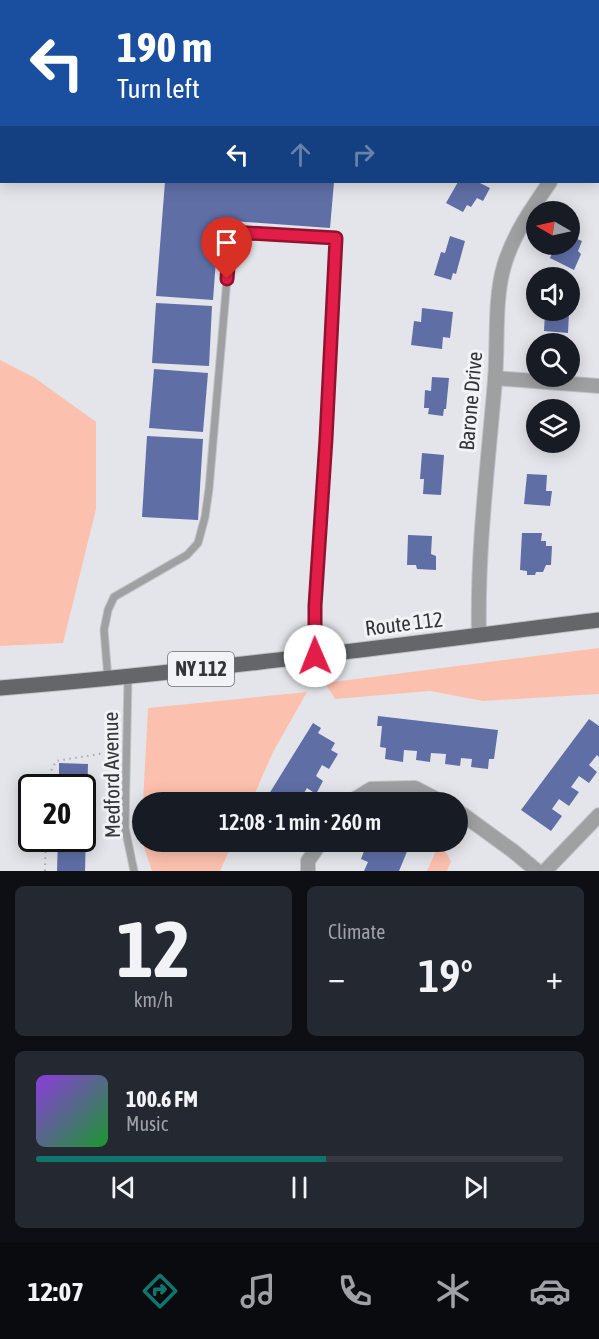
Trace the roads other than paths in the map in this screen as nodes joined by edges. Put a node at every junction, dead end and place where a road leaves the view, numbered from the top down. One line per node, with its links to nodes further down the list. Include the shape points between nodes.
1 (549, 183): 2 (street, Barone Drive, via 522,224 504,266)
2 (495, 378): 3 (street); 5 (street, Barone Drive, via 479,555)
3 (599, 386)
4 (599, 620): 5 (main road, Route 112 / NY 112)
5 (478, 635): 6 (main road, Route 112 / NY 112)
6 (315, 656): 7 (main road, Route 112 / NY 112); 8 (lane, via 336,238 231,232 209,489 198,543 187,555 114,597 104,630)
7 (128, 678): 8 (main road, Route 112 / NY 112); 15 (lane, Medford Avenue, via 125,828)
8 (108, 679): 9 (main road, Route 112 / NY 112)
9 (0, 688)
10 (366, 792): 11 (street, via 415,788)
11 (422, 792)
12 (599, 815): 18 (street)
13 (468, 819): 17 (street)
14 (315, 852): 16 (street)
15 (134, 871)
16 (309, 871)
17 (537, 871)
18 (545, 871)

